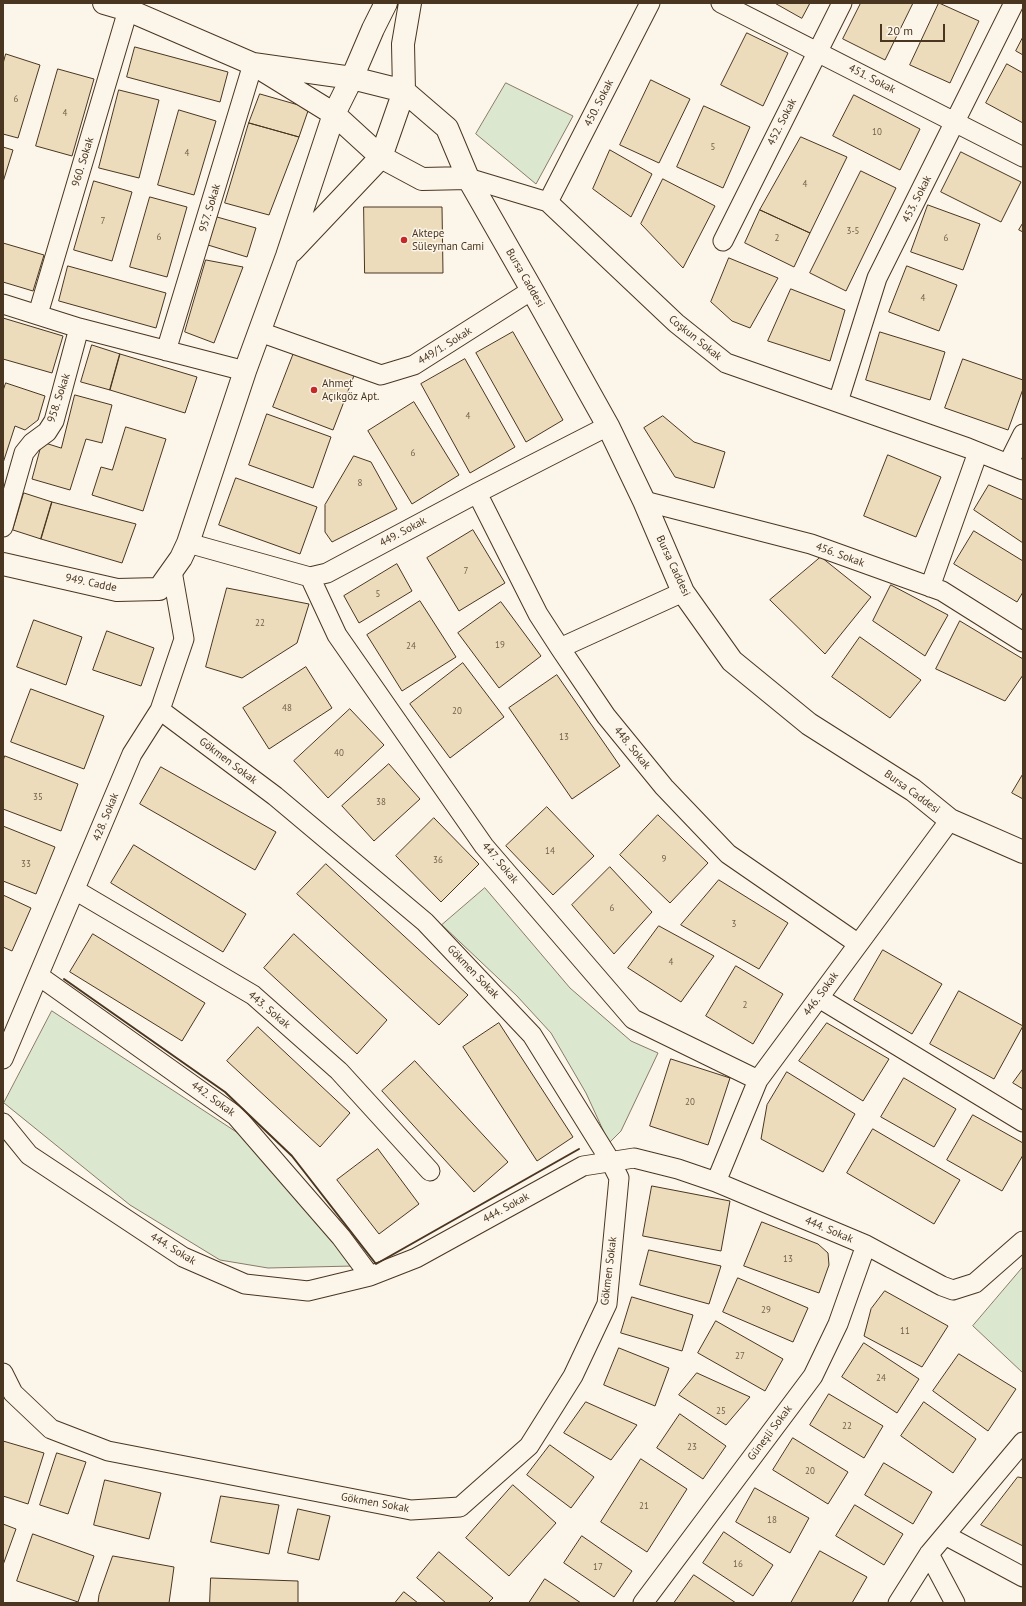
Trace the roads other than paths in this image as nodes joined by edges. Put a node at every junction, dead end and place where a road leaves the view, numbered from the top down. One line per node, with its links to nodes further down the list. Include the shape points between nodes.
1 (104, 3): 8 (street)
2 (410, 3): 12 (street, via 403,44)
3 (650, 3): 18 (street, 450. Sokak)
4 (721, 3): 9 (street, 451. Sokak)
5 (842, 3): 9 (street, 452. Sokak)
6 (1014, 3): 14 (street, 453. Sokak)
7 (382, 4): 11 (street)
8 (128, 10): 10 (street); 23 (street, 960. Sokak)
9 (817, 51): 14 (street, 451. Sokak); 19 (street, 452. Sokak)
10 (254, 64): 11 (street); 13 (street); 26 (street, 957. Sokak)
11 (352, 78): 12 (street); 13 (street)
12 (404, 91): 15 (street); 17 (street, Bursa Caddesi, via 447,128)
13 (334, 114): 15 (street); 20 (street)
14 (955, 122): 16 (street, 451. Sokak); 28 (street, 453. Sokak, via 877,278)
15 (381, 157): 17 (street, via 422,179); 20 (street)
16 (1023, 157)
17 (468, 178): 18 (street, Coşkun Sokak); 21 (street, Bursa Caddesi)
18 (548, 202): 28 (street, Coşkun Sokak, via 676,323 726,363)
19 (722, 241)
20 (287, 256): 25 (street)
21 (532, 290): 25 (street, 449/1. Sokak, via 414,365 381,375); 29 (street, Bursa Caddesi)
22 (3, 304): 23 (street)
23 (38, 314): 24 (street)
24 (79, 328): 26 (street); 35 (street, 958. Sokak, via 54,421 47,432 24,453)
25 (260, 332): 27 (street)
26 (166, 352): 27 (street)
27 (245, 371): 36 (street)
28 (838, 402): 31 (street, Coşkun Sokak)
29 (608, 426): 33 (street, 449. Sokak); 34 (street, Bursa Caddesi)
30 (1023, 434): 32 (street)
31 (978, 452): 32 (street, Coşkun Sokak); 40 (street)
32 (1016, 467)
33 (477, 493): 39 (street, 449. Sokak, via 327,573); 43 (street, 448. Sokak, via 538,614)
34 (644, 502): 40 (street, 456. Sokak, via 810,544); 41 (street, Bursa Caddesi)
35 (3, 527)
36 (188, 543): 38 (street); 39 (street)
37 (3, 564): 38 (street, 949. Cadde, via 117,590 159,589)
38 (172, 571): 44 (street, 428. Sokak, via 184,638)
39 (310, 577): 52 (street, 447. Sokak, via 337,635 484,846 633,1019)
40 (930, 587): 42 (street, 456. Sokak)
41 (683, 592): 43 (street); 45 (street, Bursa Caddesi, via 732,662 809,724 913,790)
42 (1023, 642)
43 (560, 648): 48 (street, 448. Sokak, via 606,716 659,781 728,854)
44 (160, 710): 47 (street, 428. Sokak, via 132,754); 55 (street, Gökmen Sokak, via 275,796 425,922 532,1035)
45 (950, 820): 46 (street, Bursa Caddesi); 48 (street, 446. Sokak)
46 (1023, 852)
47 (75, 890): 49 (street, 428. Sokak); 56 (street, 443. Sokak, via 253,995 339,1071)
48 (858, 944): 50 (street, 446. Sokak)
49 (39, 976): 51 (street, 428. Sokak); 60 (street, 442. Sokak, via 236,1116 341,1237)
50 (819, 998): 52 (street, 446. Sokak); 53 (street)
51 (3, 1059)
52 (758, 1080): 57 (street, 446. Sokak)
53 (1023, 1122)
54 (3, 1124): 60 (street, 444. Sokak, via 29,1155 183,1257 245,1284 308,1290)
55 (611, 1162): 57 (street, 444. Sokak, via 634,1158); 60 (street, 444. Sokak, via 583,1166 416,1258); 61 (street, Gökmen Sokak, via 619,1178 607,1304 574,1376 529,1446 460,1506 411,1510 108,1451 51,1430 13,1393)
56 (430, 1171)
57 (716, 1182): 59 (street, 444. Sokak)
58 (1023, 1241): 59 (street, 444. Sokak, via 975,1283 953,1290)
59 (866, 1245): 66 (street, Güneşli Sokak, via 838,1324 813,1376)
60 (370, 1276)
61 (3, 1373)
62 (1023, 1442): 63 (street)
63 (945, 1535): 64 (street); 65 (street)
64 (929, 1554): 67 (street); 68 (street)
65 (1023, 1577)
66 (643, 1603)
67 (898, 1603)
68 (955, 1603)

